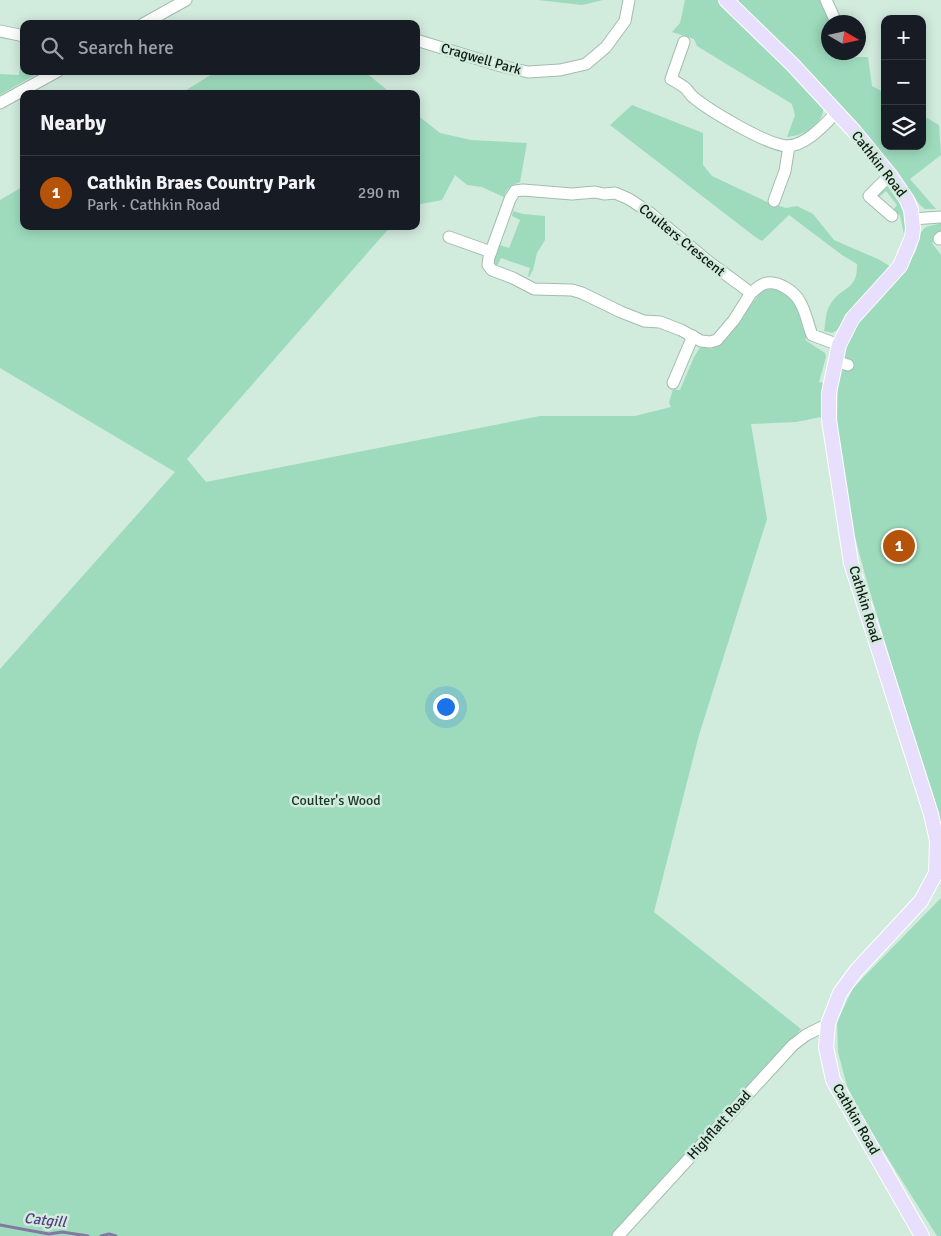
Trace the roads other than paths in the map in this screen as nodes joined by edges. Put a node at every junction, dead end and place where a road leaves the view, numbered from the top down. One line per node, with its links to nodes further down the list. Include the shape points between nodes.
1 (186, 0): 6 (street)
2 (629, 0): 9 (street, Cragwell Park, via 625,21 606,47 586,64 560,70 528,72)
3 (726, 0): 15 (main road, Cathkin Road)
4 (826, 0): 5 (street)
5 (833, 15)
6 (150, 20)
7 (0, 31): 8 (street)
8 (20, 35)
9 (420, 41)
10 (684, 42): 16 (street, via 671,80 732,122 776,144)
11 (51, 75): 12 (street)
12 (24, 90)
13 (20, 92): 14 (street)
14 (0, 103)
15 (837, 112): 16 (street, via 811,137); 17 (main road, Cathkin Road)
16 (789, 146): 18 (street)
17 (890, 175): 19 (street, via 869,196); 21 (main road, Cathkin Road, via 907,200)
18 (774, 201)
19 (892, 216)
20 (941, 217): 21 (street)
21 (912, 220): 26 (main road, Cathkin Road, via 912,236 900,266 852,320)
22 (449, 238): 23 (street)
23 (490, 252): 24 (street, Coulters Crescent, via 510,199 516,192 615,193 638,204); 25 (street, via 488,265 492,270 534,289 572,290 620,312 644,321 660,322)
24 (751, 294): 25 (street, via 717,340 710,342); 26 (street, via 758,286 772,282 790,290 800,300 812,336)
25 (693, 336): 27 (street)
26 (838, 345): 28 (main road, Cathkin Road, via 841,363 829,393 829,420 851,563 931,814 937,857 936,873 921,901 856,971 840,994)
27 (673, 383)
28 (828, 1024): 29 (street, Highflatt Road, via 793,1045); 30 (main road, Cathkin Road, via 826,1047 833,1080)
29 (618, 1236)
30 (922, 1236)

